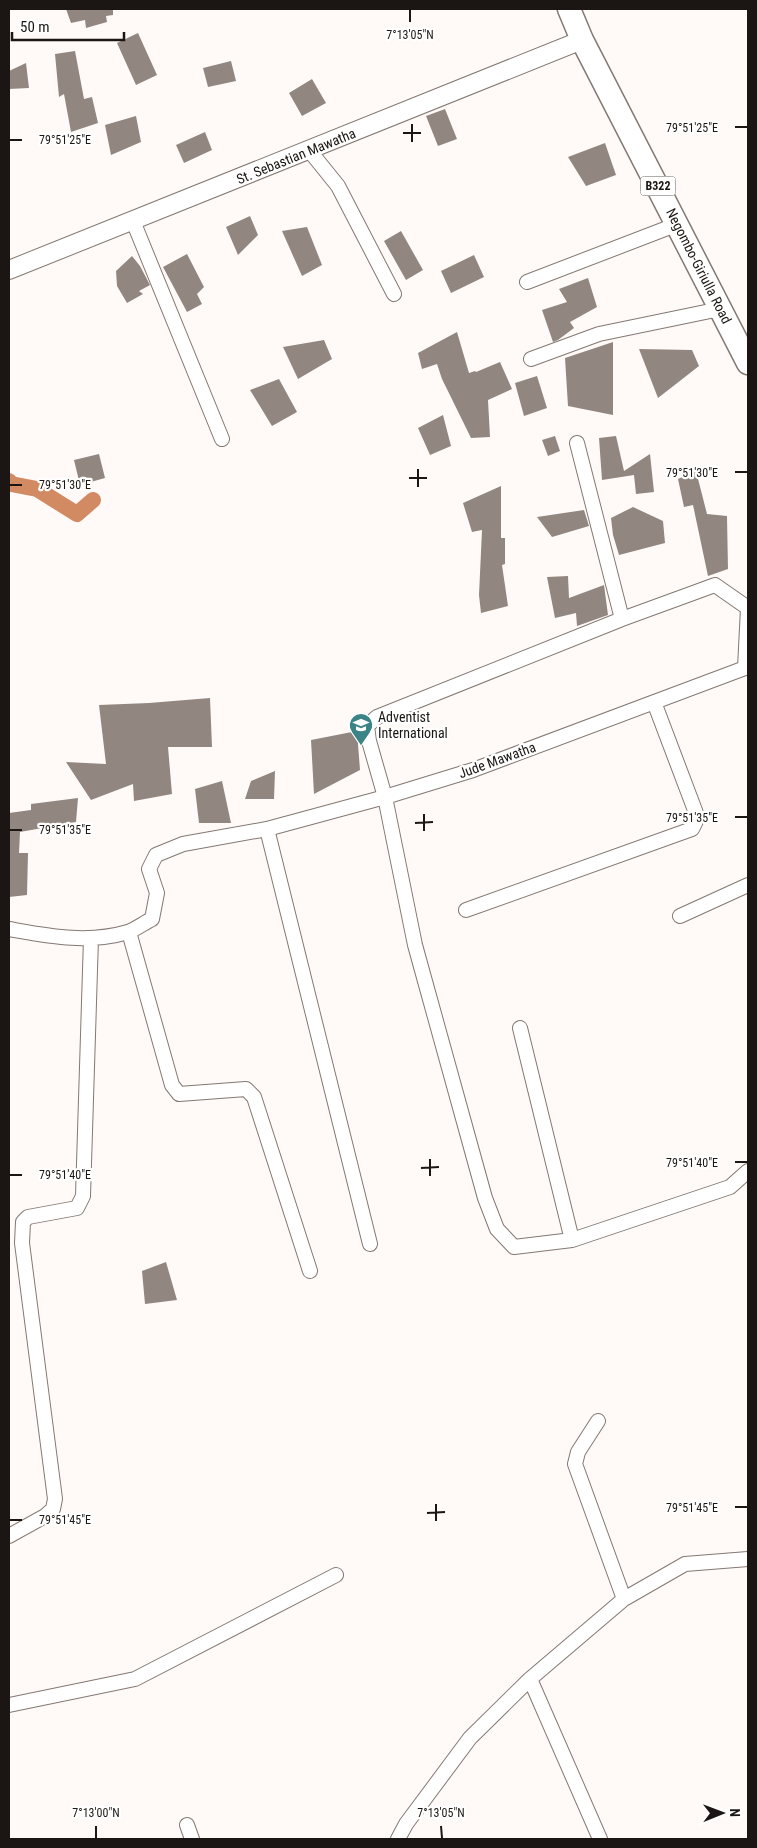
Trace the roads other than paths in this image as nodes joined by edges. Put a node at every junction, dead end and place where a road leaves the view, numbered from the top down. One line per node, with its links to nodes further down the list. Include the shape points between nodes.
1 (569, 9): 2 (main road, Negombo-Giriulla Road / B322)
2 (582, 40): 3 (street, St. Sebastian Mawatha); 5 (main road, Negombo-Giriulla Road / B322)
3 (310, 150): 4 (street, St. Sebastian Mawatha); 8 (street, via 338,186)
4 (133, 221): 6 (street, St. Sebastian Mawatha); 12 (street)
5 (678, 224): 7 (street); 9 (main road, Negombo-Giriulla Road / B322)
6 (9, 270)
7 (527, 282)
8 (394, 294)
9 (720, 309): 10 (street, via 599,334); 11 (main road, Negombo-Giriulla Road / B322)
10 (530, 359)
11 (748, 363)
12 (222, 439)
13 (577, 443): 15 (street)
14 (748, 608): 15 (street, via 715,585); 16 (street, Jude Mawatha, via 745,668)
15 (622, 619): 17 (street, via 377,717 367,726 368,741)
16 (654, 702): 17 (street, Jude Mawatha, via 473,770); 20 (street, via 696,813 692,829)
17 (385, 797): 18 (street, Jude Mawatha); 27 (street, via 415,946 497,1229 514,1247)
18 (267, 829): 23 (street, Jude Mawatha, via 183,844 156,855 149,869 157,893 152,919); 28 (street)
19 (748, 885): 21 (street)
20 (466, 910)
21 (680, 916)
22 (9, 929): 24 (street, via 60,938)
23 (129, 932): 24 (street); 29 (street, via 172,1084 180,1094 246,1090 254,1097)
24 (91, 938): 31 (street, via 83,1196 78,1208 28,1217 23,1222 22,1243 56,1499 53,1509 45,1516)
25 (520, 1028): 27 (street)
26 (748, 1171): 27 (street, via 730,1187)
27 (572, 1240)
28 (370, 1244)
29 (310, 1271)
30 (598, 1421): 34 (street, via 578,1452 575,1464)
31 (9, 1536)
32 (748, 1559): 34 (street, via 685,1564)
33 (336, 1575): 36 (street, via 135,1679)
34 (624, 1599): 35 (street)
35 (530, 1679): 39 (street, via 470,1738); 40 (street)
36 (9, 1705)
37 (187, 1825): 38 (street)
38 (192, 1839)
39 (398, 1839)
40 (600, 1839)

